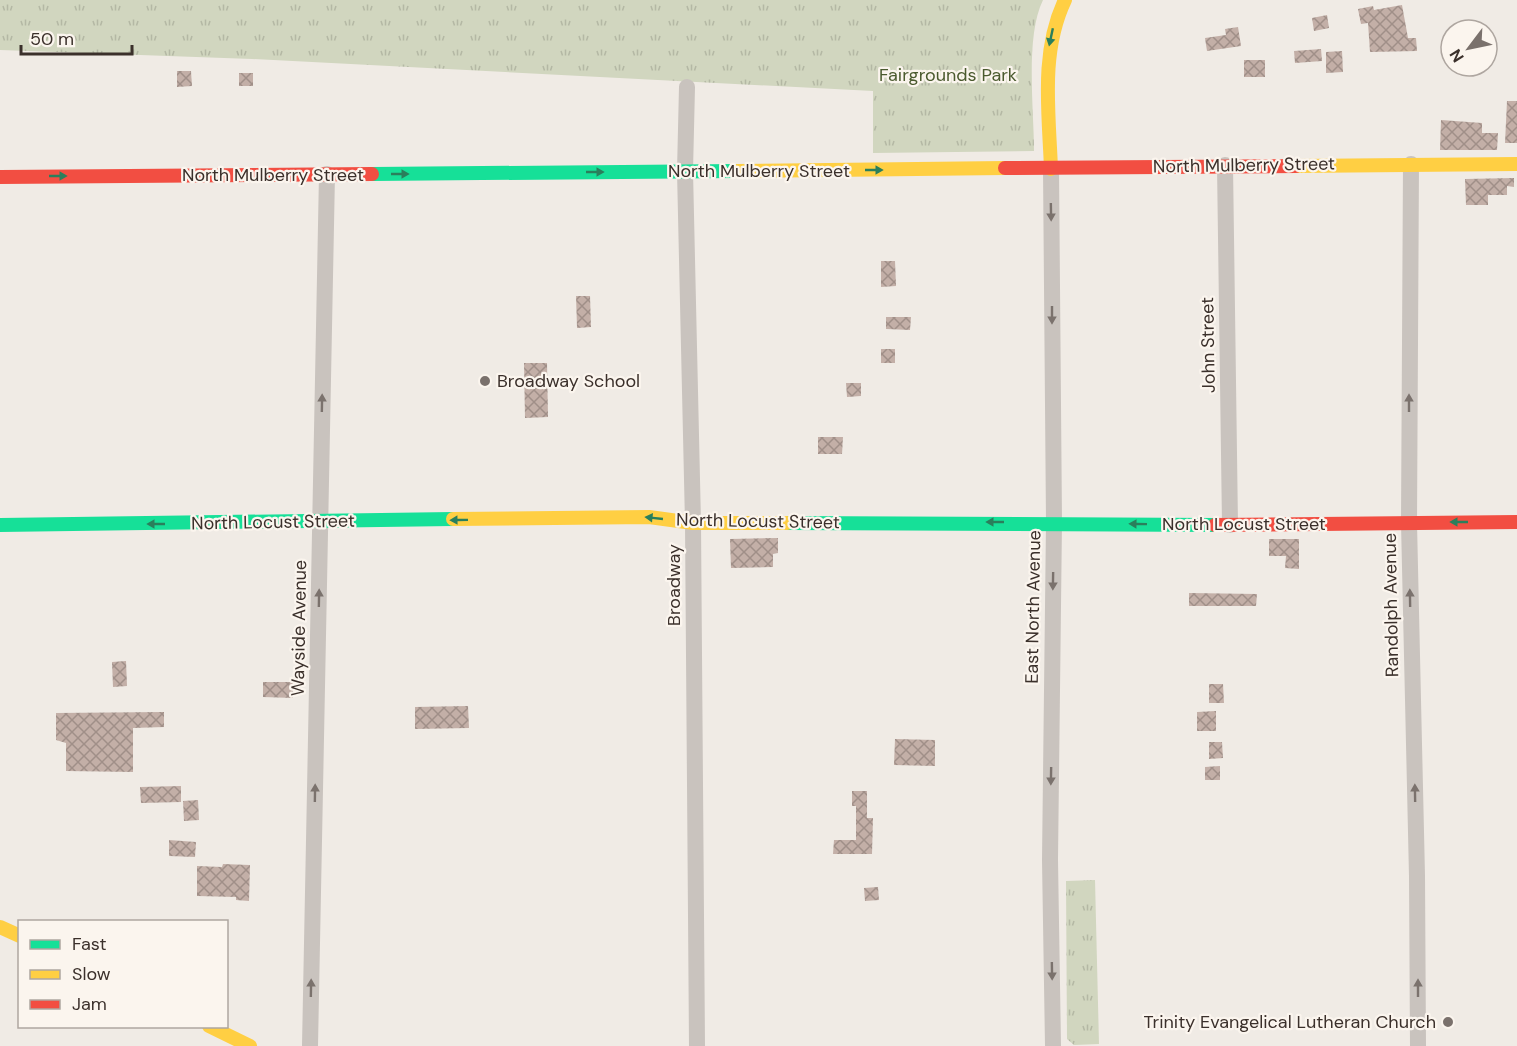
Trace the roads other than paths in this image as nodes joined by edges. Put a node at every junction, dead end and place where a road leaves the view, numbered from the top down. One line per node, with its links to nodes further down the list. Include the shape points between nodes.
1 (1065, 0): 6 (street, one-way to 6, via 1056,14 1048,52)
2 (687, 87): 7 (street, Broadway)
3 (1411, 164): 4 (street, North Mulberry Street); 5 (street, North Mulberry Street); 12 (street, Randolph Avenue, one-way to 3)
4 (1517, 164)
5 (1225, 165): 6 (street, North Mulberry Street); 16 (street, John Street)
6 (1051, 168): 7 (street, North Mulberry Street, one-way to 6); 11 (street, East North Avenue, one-way to 11)
7 (685, 171): 8 (street, North Mulberry Street, one-way to 7); 14 (street, Broadway)
8 (327, 174): 9 (street, North Mulberry Street, one-way to 8); 10 (street, Wayside Avenue, one-way to 8)
9 (0, 177)
10 (320, 522): 14 (street, North Locust Street, one-way to 10, via 649,517); 15 (street, North Locust Street, one-way to 15); 21 (street, Wayside Avenue, one-way to 10)
11 (1054, 522): 14 (street, North Locust Street, one-way to 14); 16 (street, North Locust Street, one-way to 11); 23 (street, East North Avenue, one-way to 23, via 1050,860)
12 (1408, 522): 13 (street, North Locust Street, one-way to 12); 16 (street, North Locust Street); 24 (street, Randolph Avenue, one-way to 12)
13 (1517, 522)
14 (693, 523): 22 (street, Broadway)
15 (0, 525)
16 (1230, 525)
17 (0, 927): 18 (street)
18 (18, 935)
19 (213, 1028): 20 (street)
20 (250, 1046)
21 (309, 1046)
22 (698, 1046)
23 (1053, 1046)
24 (1418, 1046)

